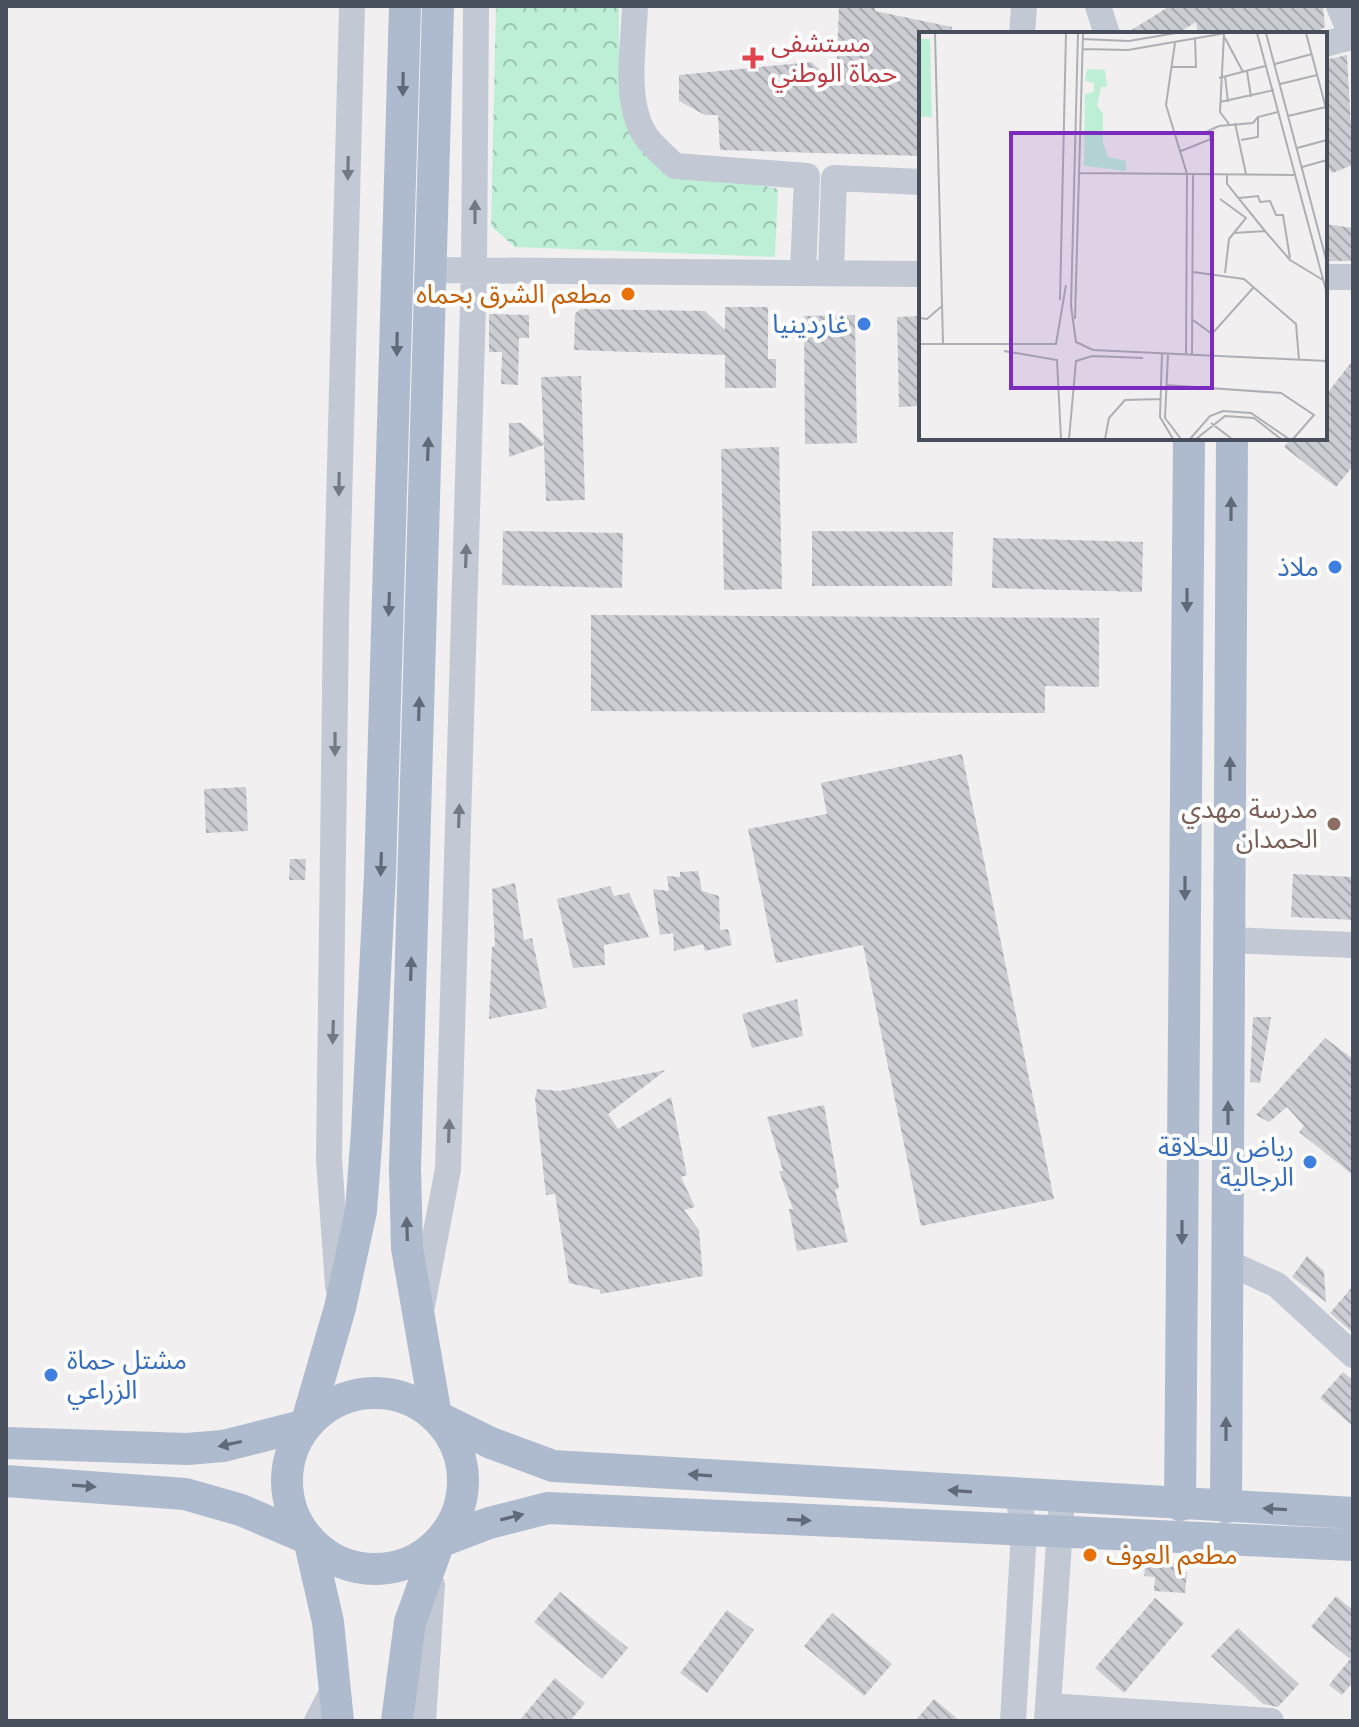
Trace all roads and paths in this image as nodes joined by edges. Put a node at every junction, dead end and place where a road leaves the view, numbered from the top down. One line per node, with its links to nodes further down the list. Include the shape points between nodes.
1 (352, 6): 25 (street, one-way to 25, via 329,1159)
2 (405, 6): 25 (main road, one-way to 25, via 380,889 361,1211)
3 (438, 6): 13 (main road)
4 (476, 6): 14 (street, one-way to 4)
5 (635, 6): 15 (street, via 632,76 645,135 675,166 807,176)
6 (1024, 6): 9 (street)
7 (1098, 6): 10 (street)
8 (1339, 6): 11 (street, via 1352,37)
9 (1022, 32)
10 (1106, 32)
11 (1327, 43)
12 (919, 182): 16 (street, via 834,178)
13 (433, 270): 14 (street); 26 (main road, one-way to 13, via 407,1248 405,1169)
14 (474, 271): 15 (street); 26 (street, one-way to 14, via 448,1169)
15 (803, 273): 16 (street)
16 (831, 273): 17 (street)
17 (919, 274)
18 (1327, 277): 19 (street)
19 (1353, 277)
20 (1189, 440): 34 (main road, one-way to 34)
21 (1232, 440): 22 (main road, one-way to 21)
22 (1229, 940): 23 (street); 24 (main road, one-way to 22)
23 (1353, 945)
24 (1227, 1262): 27 (street, via 1277,1285); 35 (main road, one-way to 24)
25 (340, 1308): 29 (main road)
26 (420, 1319): 28 (main road)
27 (1353, 1355)
28 (436, 1416): 29 (main road, via 410,1399 380,1393 352,1395); 32 (main road, one-way to 28, via 553,1466); 40 (main road, via 455,1441 464,1470 463,1501)
29 (306, 1425): 30 (main road, one-way to 30, via 223,1446 187,1449); 39 (main road, via 292,1449 286,1477 289,1505)
30 (6, 1443)
31 (6, 1481): 39 (main road, one-way to 39, via 185,1494 241,1510)
32 (1018, 1495): 33 (main road); 37 (street)
33 (1062, 1498): 34 (main road); 38 (street)
34 (1180, 1505): 35 (main road)
35 (1226, 1507): 36 (main road, one-way to 35)
36 (1353, 1513)
37 (1024, 1531): 38 (main road); 40 (main road, one-way to 37, via 548,1508); 48 (street)
38 (1060, 1532): 41 (main road); 43 (street)
39 (309, 1539): 40 (main road, via 344,1565 371,1570 402,1566); 42 (main road, via 328,1622)
40 (439, 1542): 46 (main road, via 410,1622); 47 (street, via 425,1650)
41 (1353, 1545)
42 (335, 1687): 44 (street); 45 (main road)
43 (1047, 1713): 49 (street)
44 (317, 1721)
45 (338, 1721)
46 (397, 1721)
47 (423, 1721)
48 (1013, 1721)
49 (1271, 1721)

